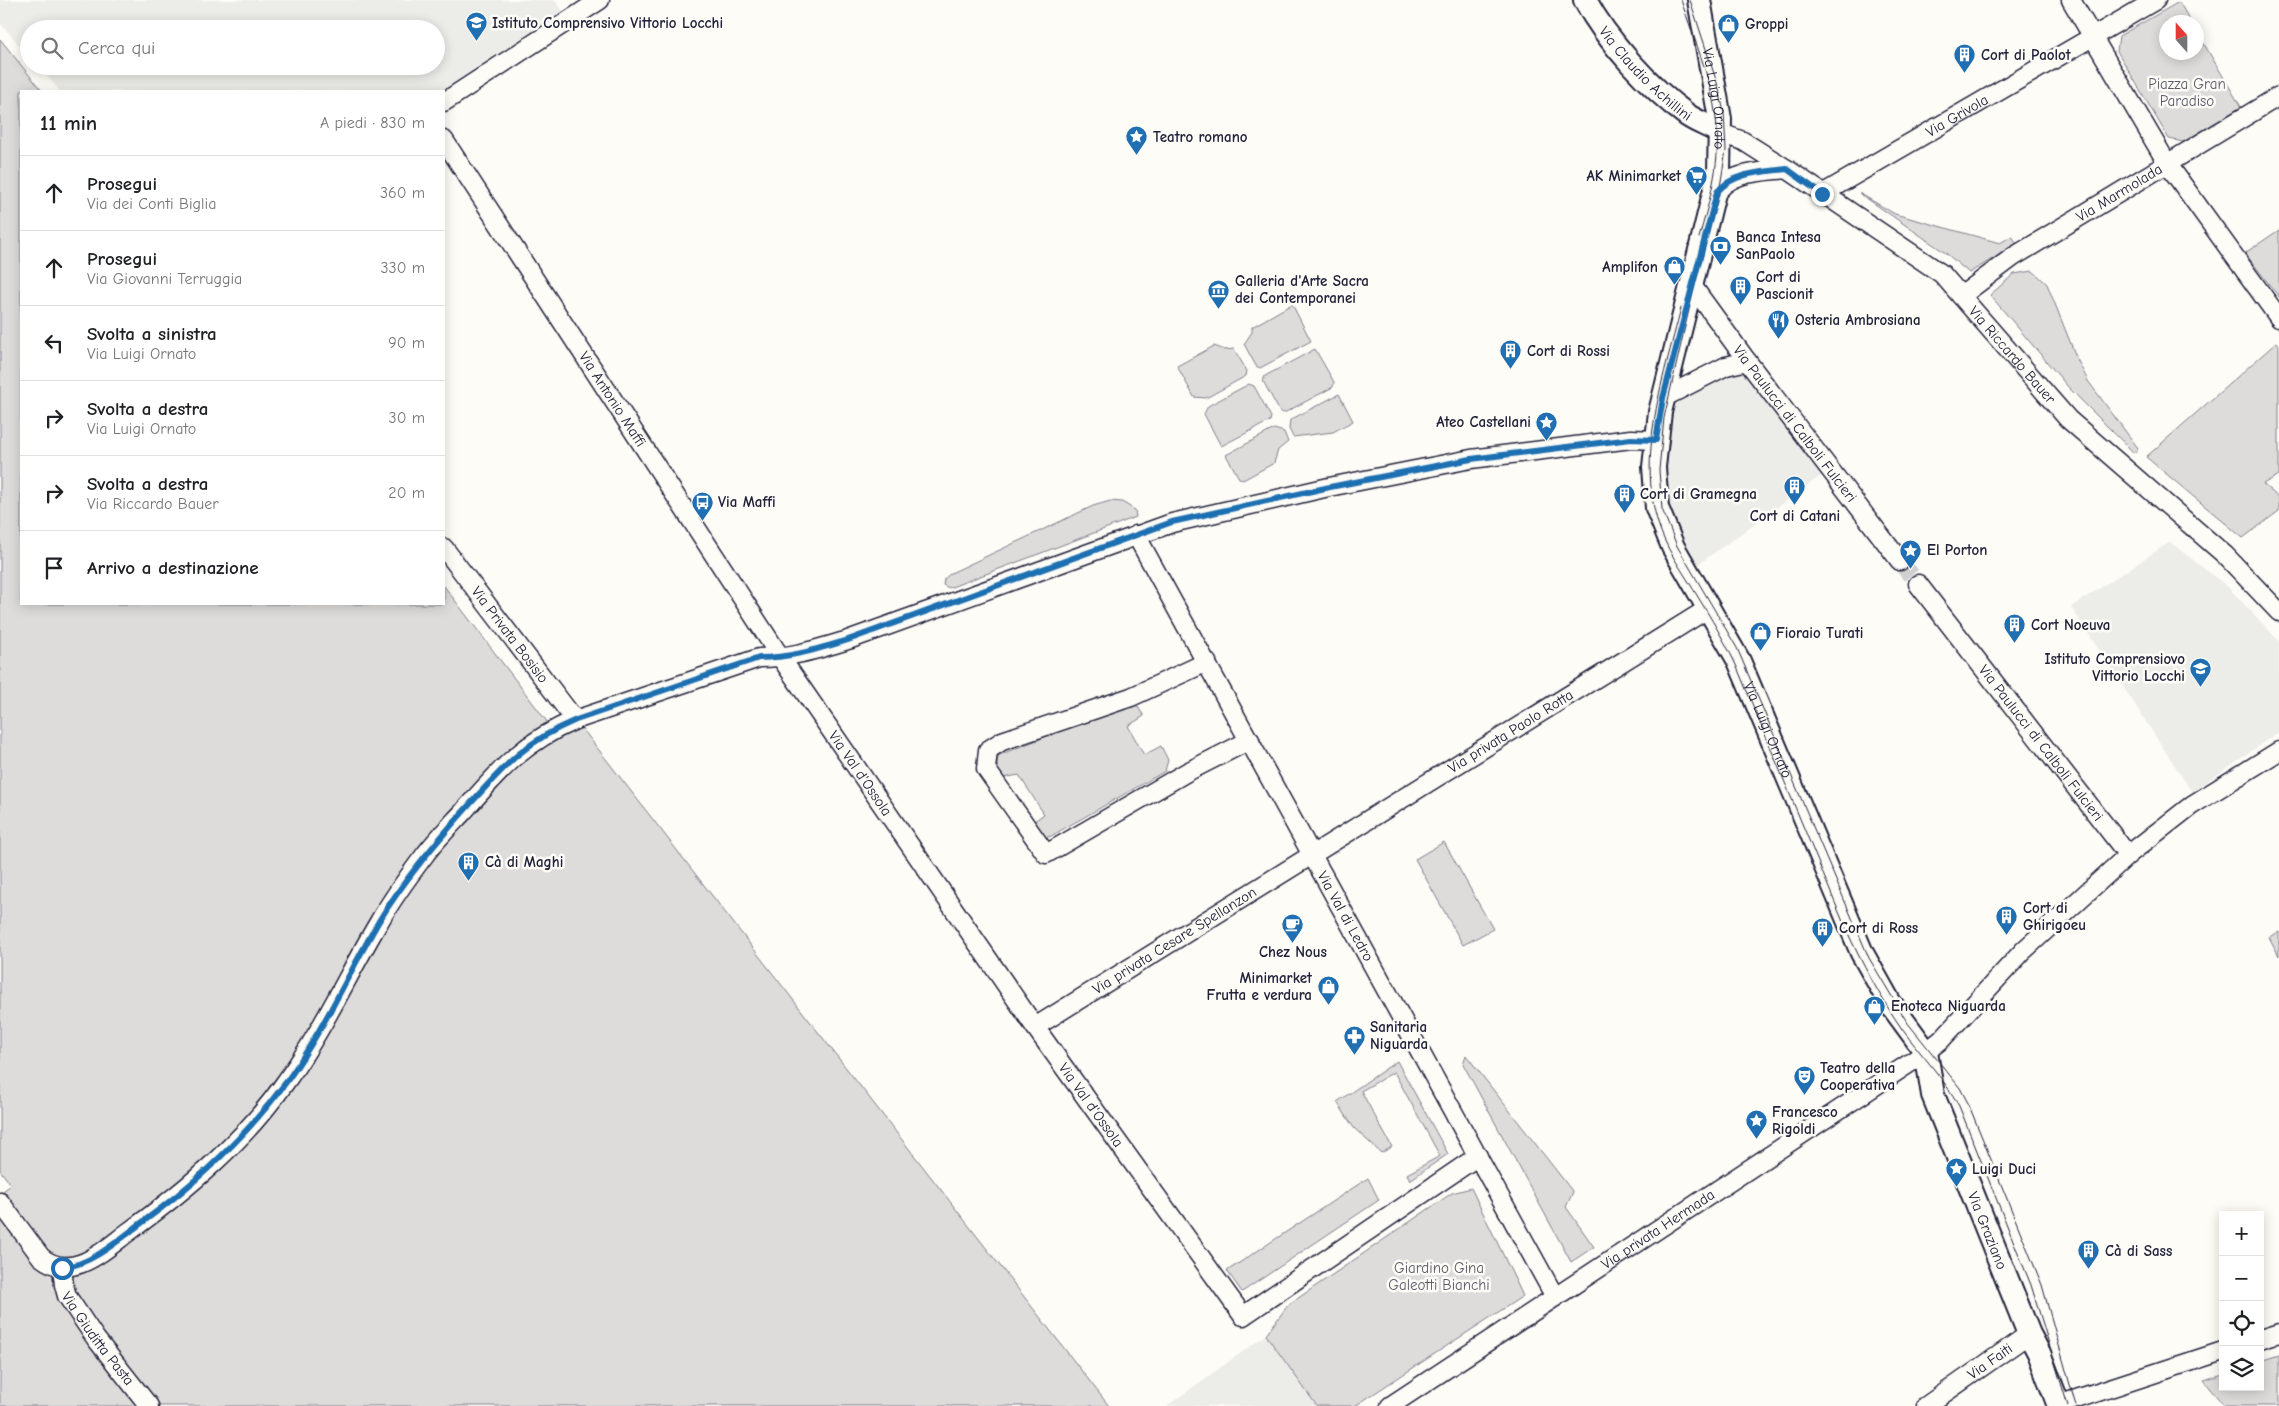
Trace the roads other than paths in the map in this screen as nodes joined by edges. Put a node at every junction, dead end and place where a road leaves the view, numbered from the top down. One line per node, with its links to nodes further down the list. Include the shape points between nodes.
1 (600, 0): 8 (street)
2 (1585, 0): 9 (main road, Via Claudio Achillini, via 1609,37 1655,86 1688,116)
3 (1699, 0): 9 (main road, Via Luigi Ornato)
4 (2071, 0): 6 (street)
5 (2156, 0): 6 (street)
6 (2093, 37): 11 (street); 13 (street, Via Grivola)
7 (2279, 96): 11 (street, Via Marmolada)
8 (445, 101)
9 (1721, 133): 12 (street, Via Riccardo Bauer, via 1742,141); 14 (main road, Via Luigi Ornato)
10 (445, 142): 27 (street, Via Antonio Maffi)
11 (2167, 163): 16 (street, Via Marmolada, via 2013,257); 17 (street)
12 (1787, 169): 13 (street, Via Riccardo Bauer); 14 (street, via 1742,175 1720,187)
13 (1822, 194): 16 (street, Via Riccardo Bauer, via 1942,274)
14 (1714, 197): 15 (main road, Via Luigi Ornato)
15 (1691, 284): 18 (street, Via Paulucci di Calboli Fulcieri); 19 (main road, Via Luigi Ornato)
16 (1961, 296): 26 (street, Via Riccardo Bauer, via 2068,420 2225,556)
17 (2279, 318)
18 (1747, 361): 19 (street, via 1726,366); 23 (street, Via Paulucci di Calboli Fulcieri)
19 (1663, 398): 20 (main road, Via Luigi Ornato)
20 (1656, 440): 21 (street, via 1631,439 1471,459 1172,522); 25 (main road, Via Luigi Ornato, via 1655,492 1661,521 1673,548)
21 (1136, 535): 27 (street, via 848,640); 28 (street, Via Val di Ledro)
22 (445, 549): 29 (street, Via Privata Bosisio)
23 (1900, 561)
24 (1918, 584): 33 (street, Via Paulucci di Calboli Fulcieri)
25 (1709, 608): 32 (street, Via privata Paolo Rotta); 35 (main road, Via Luigi Ornato, via 1739,661 1862,953 1890,1003)
26 (2279, 612)
27 (781, 658): 29 (street, via 759,658); 34 (street, Via Val d'Ossola)
28 (1207, 662): 30 (street, Via Val di Ledro); 30 (street, via 1130,697 1002,741 988,750 986,769 1046,854 1187,772)
29 (576, 720): 38 (street, via 548,732 509,760 425,855 380,920 310,1045 261,1113 190,1186 87,1261)
30 (1250, 740): 32 (street, Via Val di Ledro)
31 (2279, 751): 33 (street, Via privata Hermada, via 2192,805)
32 (1312, 853): 34 (street, Via privata Cesare Spellanzon); 36 (street, Via Val di Ledro)
33 (2128, 855): 35 (street, Via privata Hermada, via 2023,951 1941,1040)
34 (1035, 1027): 36 (street, Via Val d'Ossola, via 1242,1316)
35 (1926, 1052): 39 (street, Via privata Hermada); 41 (main road, Via Graziano, via 1933,1095)
36 (1478, 1156): 39 (street, Via Val di Ledro)
37 (0, 1202): 38 (street, via 41,1258)
38 (62, 1268): 44 (street, Via Giuditta Pasta, via 67,1296)
39 (1555, 1297): 45 (street, Via privata Hermada)
40 (2279, 1333): 42 (street)
41 (2029, 1334): 46 (street, Via Faiti); 47 (main road, Via Graziano)
42 (2264, 1338)
43 (2219, 1352): 47 (street)
44 (149, 1406)
45 (1390, 1406)
46 (1926, 1406)
47 (2058, 1406)

